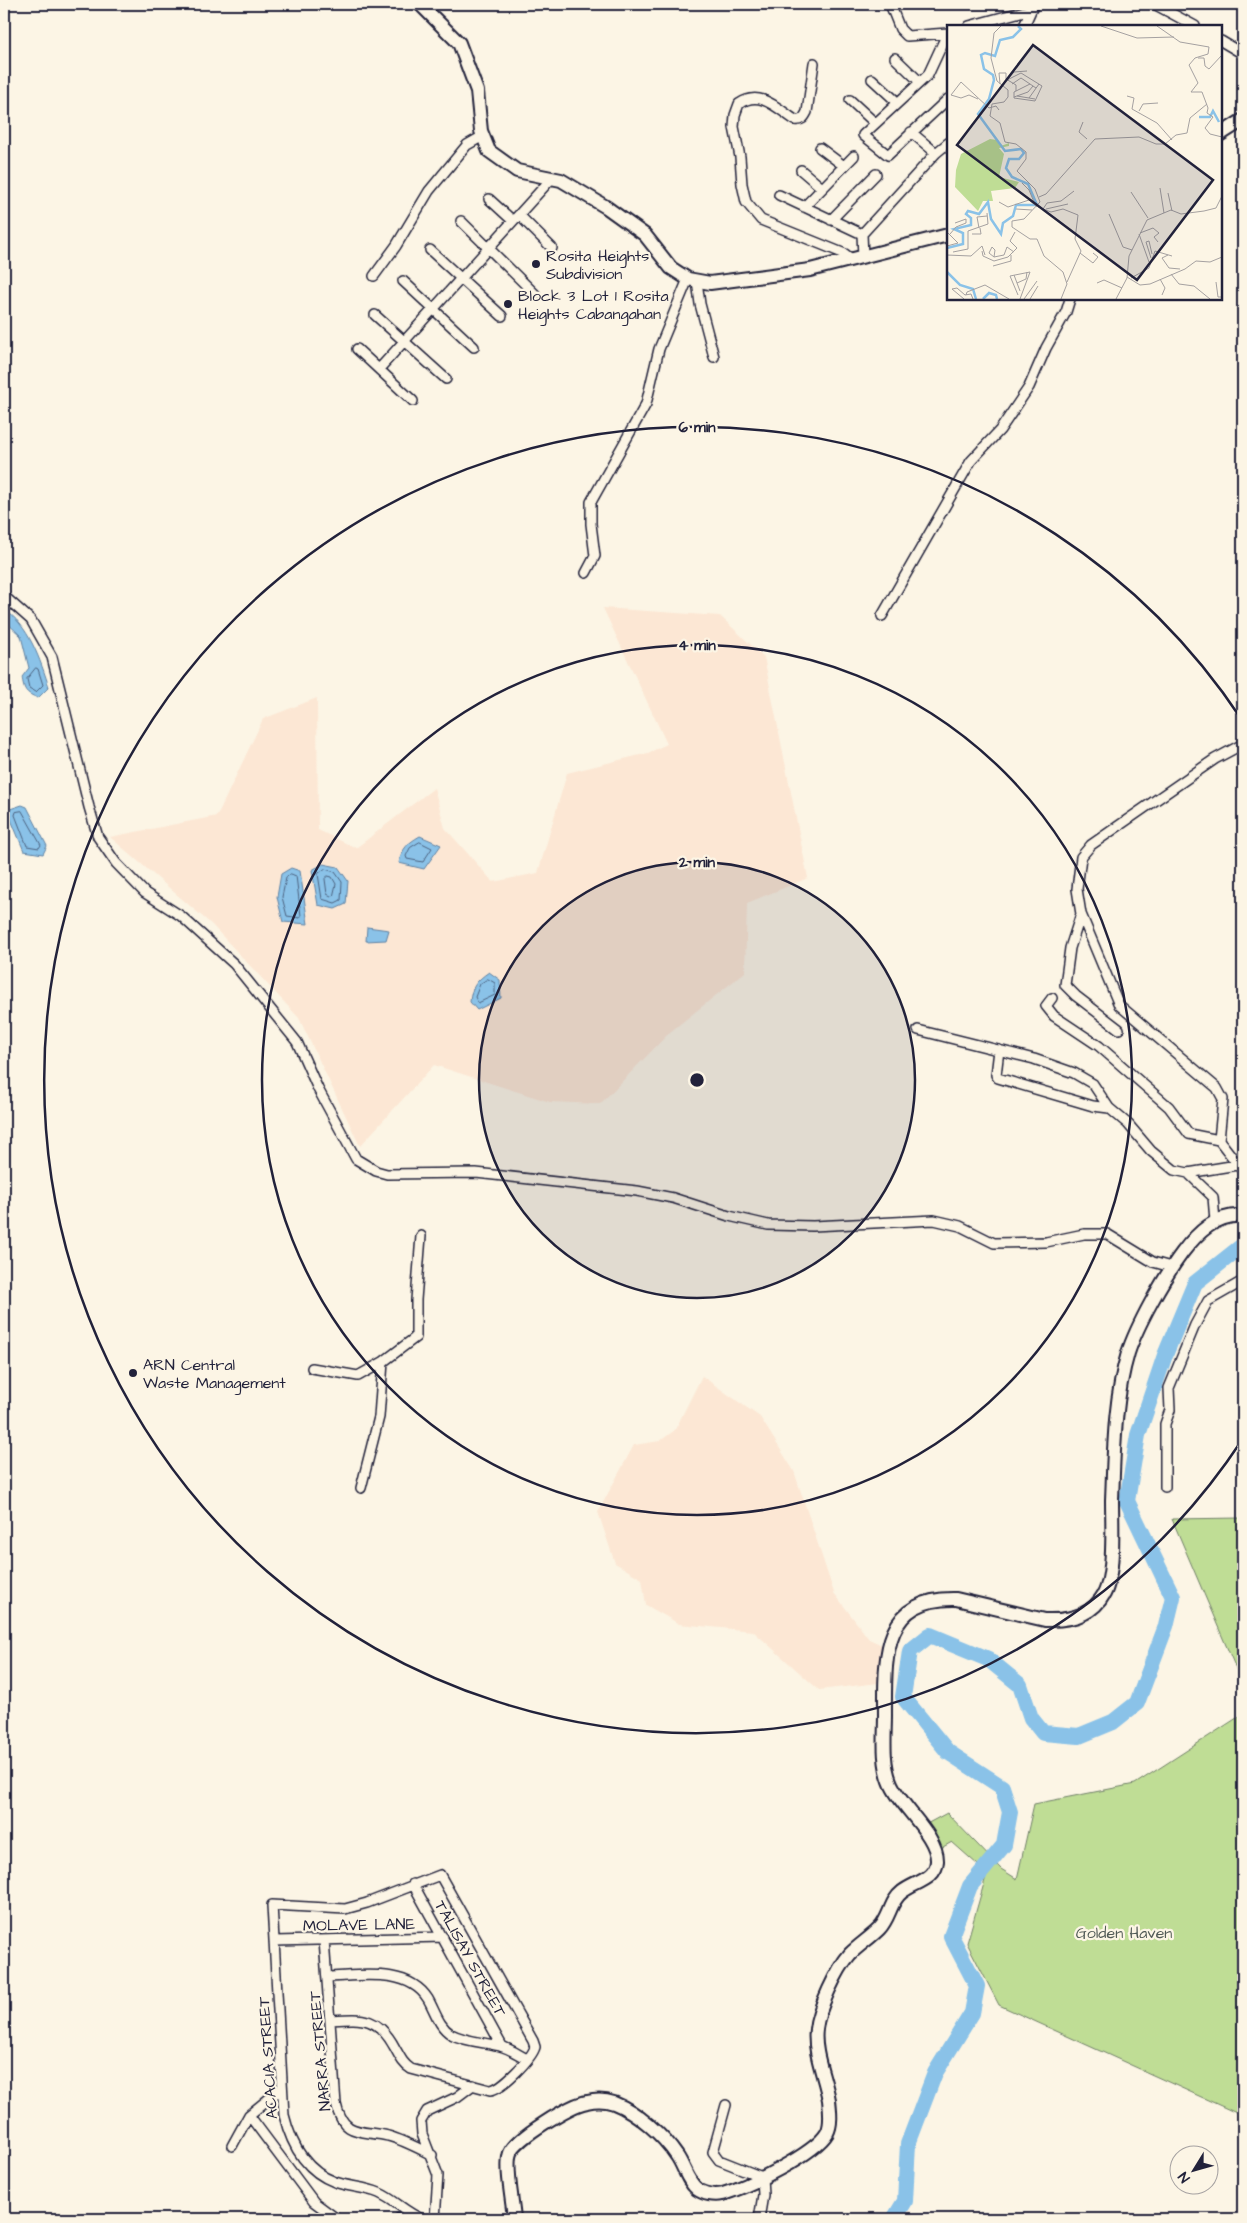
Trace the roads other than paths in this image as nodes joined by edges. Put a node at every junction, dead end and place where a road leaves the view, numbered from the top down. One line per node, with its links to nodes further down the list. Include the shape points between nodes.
1 (420, 4): 23 (main road, via 459,43 478,91)
2 (890, 4): 8 (street, via 900,29 907,36)
3 (1154, 4): 7 (street)
4 (1033, 6): 5 (street); 6 (street)
5 (986, 23)
6 (1024, 25)
7 (1192, 25)
8 (947, 34)
9 (947, 36): 15 (street, via 928,75)
10 (1222, 42): 11 (street)
11 (1243, 53)
12 (895, 58): 15 (street)
13 (814, 63): 44 (street, via 804,118 795,120 763,98 753,97 739,104 734,127 746,202 761,220)
14 (872, 79): 18 (street)
15 (920, 82): 18 (street)
16 (850, 100): 20 (street)
17 (947, 100): 21 (street)
18 (897, 102): 20 (street)
19 (1243, 120): 22 (main road)
20 (875, 123): 21 (street, via 863,135 888,155)
21 (911, 132): 26 (street)
22 (1222, 133)
23 (483, 136): 31 (main road, via 489,152 517,171); 45 (street, via 467,145 429,191)
24 (947, 144): 26 (street)
25 (820, 148): 28 (street)
26 (936, 153): 39 (street)
27 (854, 156): 28 (street)
28 (844, 166): 32 (street)
29 (801, 170): 32 (street)
30 (876, 174): 37 (street)
31 (552, 178): 36 (street); 47 (main road, via 606,207 645,235 671,268)
32 (822, 188): 35 (street)
33 (778, 195): 35 (street)
34 (489, 198): 36 (street)
35 (804, 207): 37 (street)
36 (516, 218): 41 (street); 42 (street)
37 (831, 220): 39 (street)
38 (461, 221): 41 (street)
39 (862, 234): 44 (street)
40 (947, 235): 44 (main road)
41 (489, 248): 46 (street); 49 (street)
42 (552, 248)
43 (430, 250): 46 (street)
44 (858, 258): 47 (main road, via 810,270 710,283)
45 (374, 276)
46 (461, 279): 51 (street); 53 (street)
47 (692, 280): 57 (street); 61 (street, via 659,349 646,404 591,502 595,556)
48 (403, 282): 51 (street)
49 (534, 294)
50 (1070, 300): 63 (street, via 1029,387 1000,430 971,461)
51 (434, 309): 54 (street); 55 (street)
52 (375, 316): 54 (street)
53 (502, 316)
54 (404, 342): 58 (street); 59 (street)
55 (474, 346)
56 (357, 349): 58 (street)
57 (714, 357)
58 (379, 369): 60 (street)
59 (446, 379)
60 (413, 401)
61 (586, 573)
62 (4, 596): 77 (street, via 30,620 52,657 98,837 116,863 145,894 181,916 234,964 269,1006 297,1042 356,1159 376,1171 387,1174 476,1173 637,1190 768,1225 934,1220 960,1226 994,1243 1046,1242 1084,1234 1107,1234 1153,1262)
63 (882, 616)
64 (1243, 744): 65 (street, via 1215,759 1091,845 1081,858 1077,889)
65 (1081, 914): 67 (street, via 1070,948 1065,985); 71 (street, via 1119,1005 1216,1088 1223,1099)
66 (1052, 998): 71 (street, via 1046,1006 1054,1016 1099,1046 1169,1106 1188,1134)
67 (1119, 1028)
68 (918, 1030): 69 (street)
69 (999, 1050): 70 (street, via 1074,1073 1093,1084); 70 (street, via 998,1078)
70 (1109, 1108): 73 (street, via 1174,1170)
71 (1219, 1140): 72 (street)
72 (1240, 1168): 73 (street)
73 (1188, 1172): 75 (street, via 1213,1197)
74 (1243, 1216): 75 (main road)
75 (1215, 1221): 77 (main road, via 1191,1242)
76 (421, 1236): 79 (street, via 416,1337)
77 (1171, 1268): 97 (main road, via 1128,1353 1113,1461 1110,1569 1104,1593 1097,1603 1080,1615 1045,1620 956,1599 943,1599 910,1610 890,1636 885,1667 887,1771 894,1791 932,1843 937,1864 930,1876 899,1893 880,1928 845,1960 819,2016 816,2038 829,2102 826,2134 798,2158)
78 (1243, 1281): 81 (street, via 1208,1301 1169,1388 1170,1410 1165,1424)
79 (383, 1362): 80 (street, via 358,1376); 82 (street, via 379,1417)
80 (312, 1368)
81 (1165, 1487)
82 (361, 1488)
83 (413, 1884): 84 (street, TALISAY STREET); 86 (street, ACACIA STREET, via 367,1904 345,1909 272,1905); 90 (street, via 440,1875 533,2041 534,2050)
84 (443, 1937): 85 (street, MOLAVE LANE); 89 (street, TALISAY STREET)
85 (324, 1940): 86 (street, MOLAVE LANE); 87 (street, NARRA STREET)
86 (275, 1941): 92 (street, ACACIA STREET)
87 (328, 1977): 88 (street, NARRA STREET); 89 (street, via 378,1976 404,1980 424,1994 449,2033)
88 (330, 2020): 91 (street, via 369,2020 383,2030 405,2065 411,2069); 96 (street, NARRA STREET, via 337,2113 344,2123 355,2131 397,2139)
89 (502, 2046): 90 (street)
90 (527, 2059): 91 (street, via 496,2089)
91 (473, 2085): 96 (street, via 423,2116 422,2134)
92 (282, 2088): 94 (street); 98 (street, ACACIA STREET, via 290,2138 308,2165 335,2182 381,2194)
93 (726, 2105): 97 (street, via 713,2152 719,2160)
94 (250, 2115): 95 (street); 99 (street, via 314,2202)
95 (232, 2146)
96 (432, 2155): 102 (street, via 439,2182)
97 (762, 2176): 103 (main road, via 725,2193 704,2193 694,2186 675,2153 650,2127 617,2105 588,2101 568,2109 512,2148 508,2166); 104 (street)
98 (409, 2214): 100 (street); 101 (street, ACACIA STREET)
99 (337, 2219)
100 (398, 2219)
101 (422, 2219)
102 (435, 2219)
103 (514, 2219)
104 (759, 2219)

